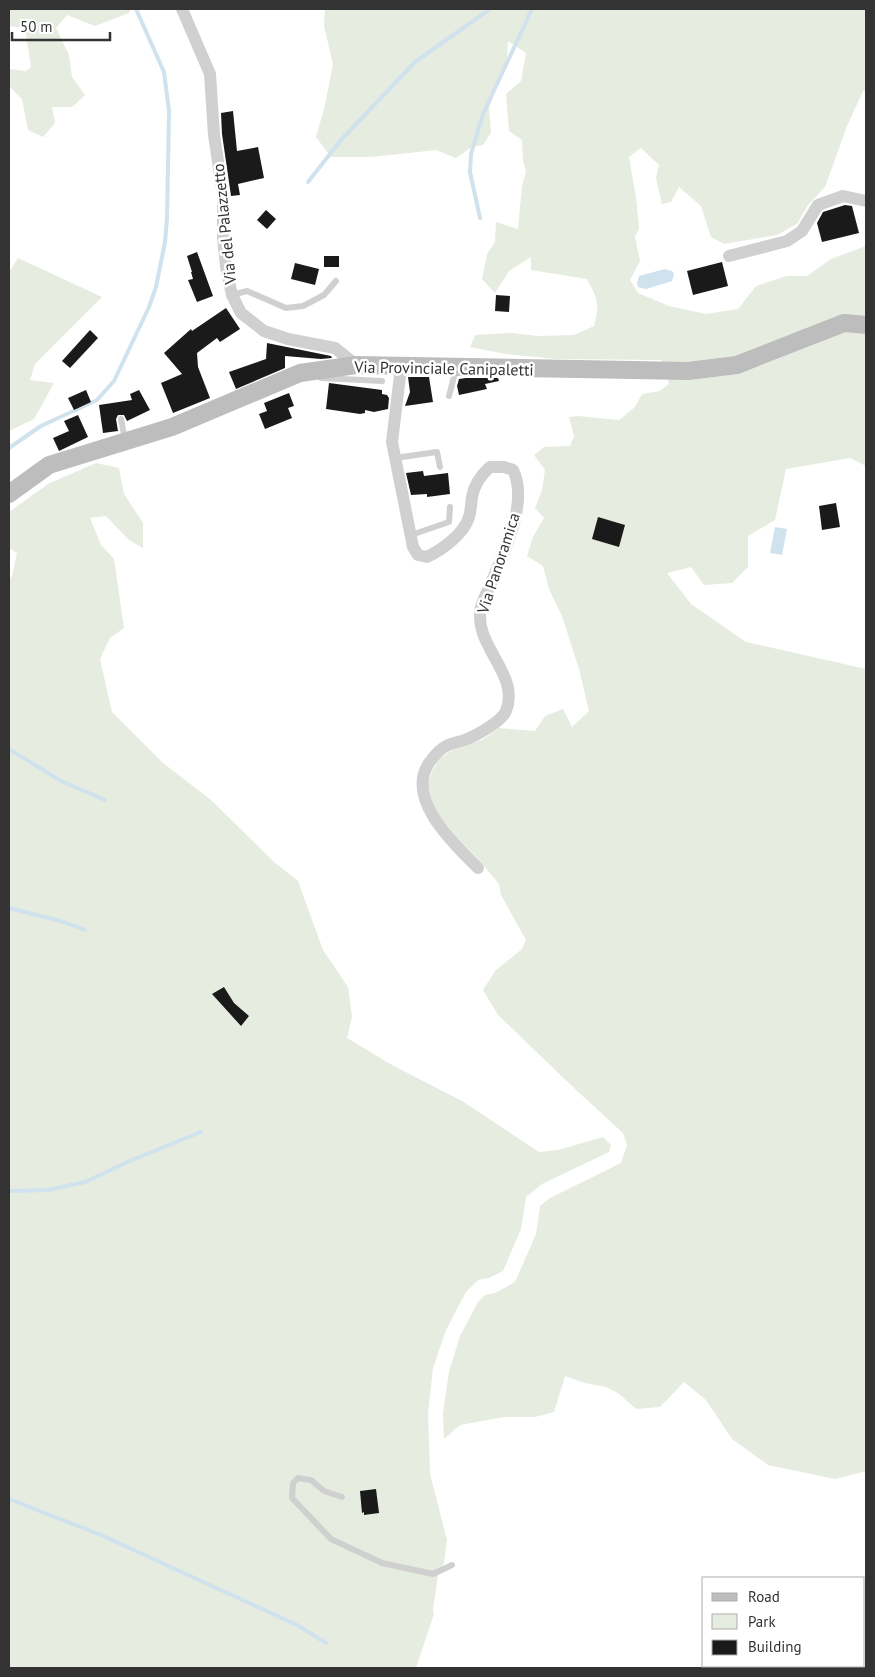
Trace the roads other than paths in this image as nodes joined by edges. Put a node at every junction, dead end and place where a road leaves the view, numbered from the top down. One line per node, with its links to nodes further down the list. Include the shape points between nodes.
1 (182, 9): 5 (street, Via del Palazzetto, via 210,74 214,135 223,195 224,247)
2 (866, 201): 3 (street, via 843,196 818,205 802,231 787,241)
3 (729, 256)
4 (336, 281): 5 (lane, via 324,296 304,306 286,308 247,290)
5 (232, 295): 7 (street, Via del Palazzetto, via 241,313 264,331 335,348)
6 (866, 325): 9 (main road, Via Provinciale Canipaletti, via 844,323 737,366 688,371)
7 (356, 365): 8 (main road, Via Provinciale Canipaletti); 10 (main road, Via Provinciale Canipaletti)
8 (401, 367): 9 (main road, Via Provinciale Canipaletti); 15 (street, Via Panoramica, via 392,442)
9 (456, 368): 12 (lane)
10 (291, 376): 11 (lane); 14 (main road, Via Provinciale Canipaletti, via 172,427)
11 (382, 382)
12 (449, 396)
13 (121, 419): 14 (lane)
14 (125, 441): 17 (main road, Via Provinciale Canipaletti, via 50,465)
15 (394, 458): 16 (lane, via 437,452); 19 (street, Via Panoramica)
16 (440, 468)
17 (9, 494)
18 (450, 507): 19 (lane, via 449,522)
19 (411, 535): 20 (street, Via Panoramica, via 418,555 428,557 437,552 462,530 469,518 472,494 481,476 490,467 513,470 518,479 516,510 479,619 482,632 505,677 509,697 506,712 496,722 467,739 448,745 433,756 425,770 422,787 427,806 452,843)
20 (478, 868)
21 (342, 1497): 22 (lane, via 324,1491 310,1480 298,1478 293,1483 292,1498 331,1539 382,1563 434,1574)
22 (452, 1565)

